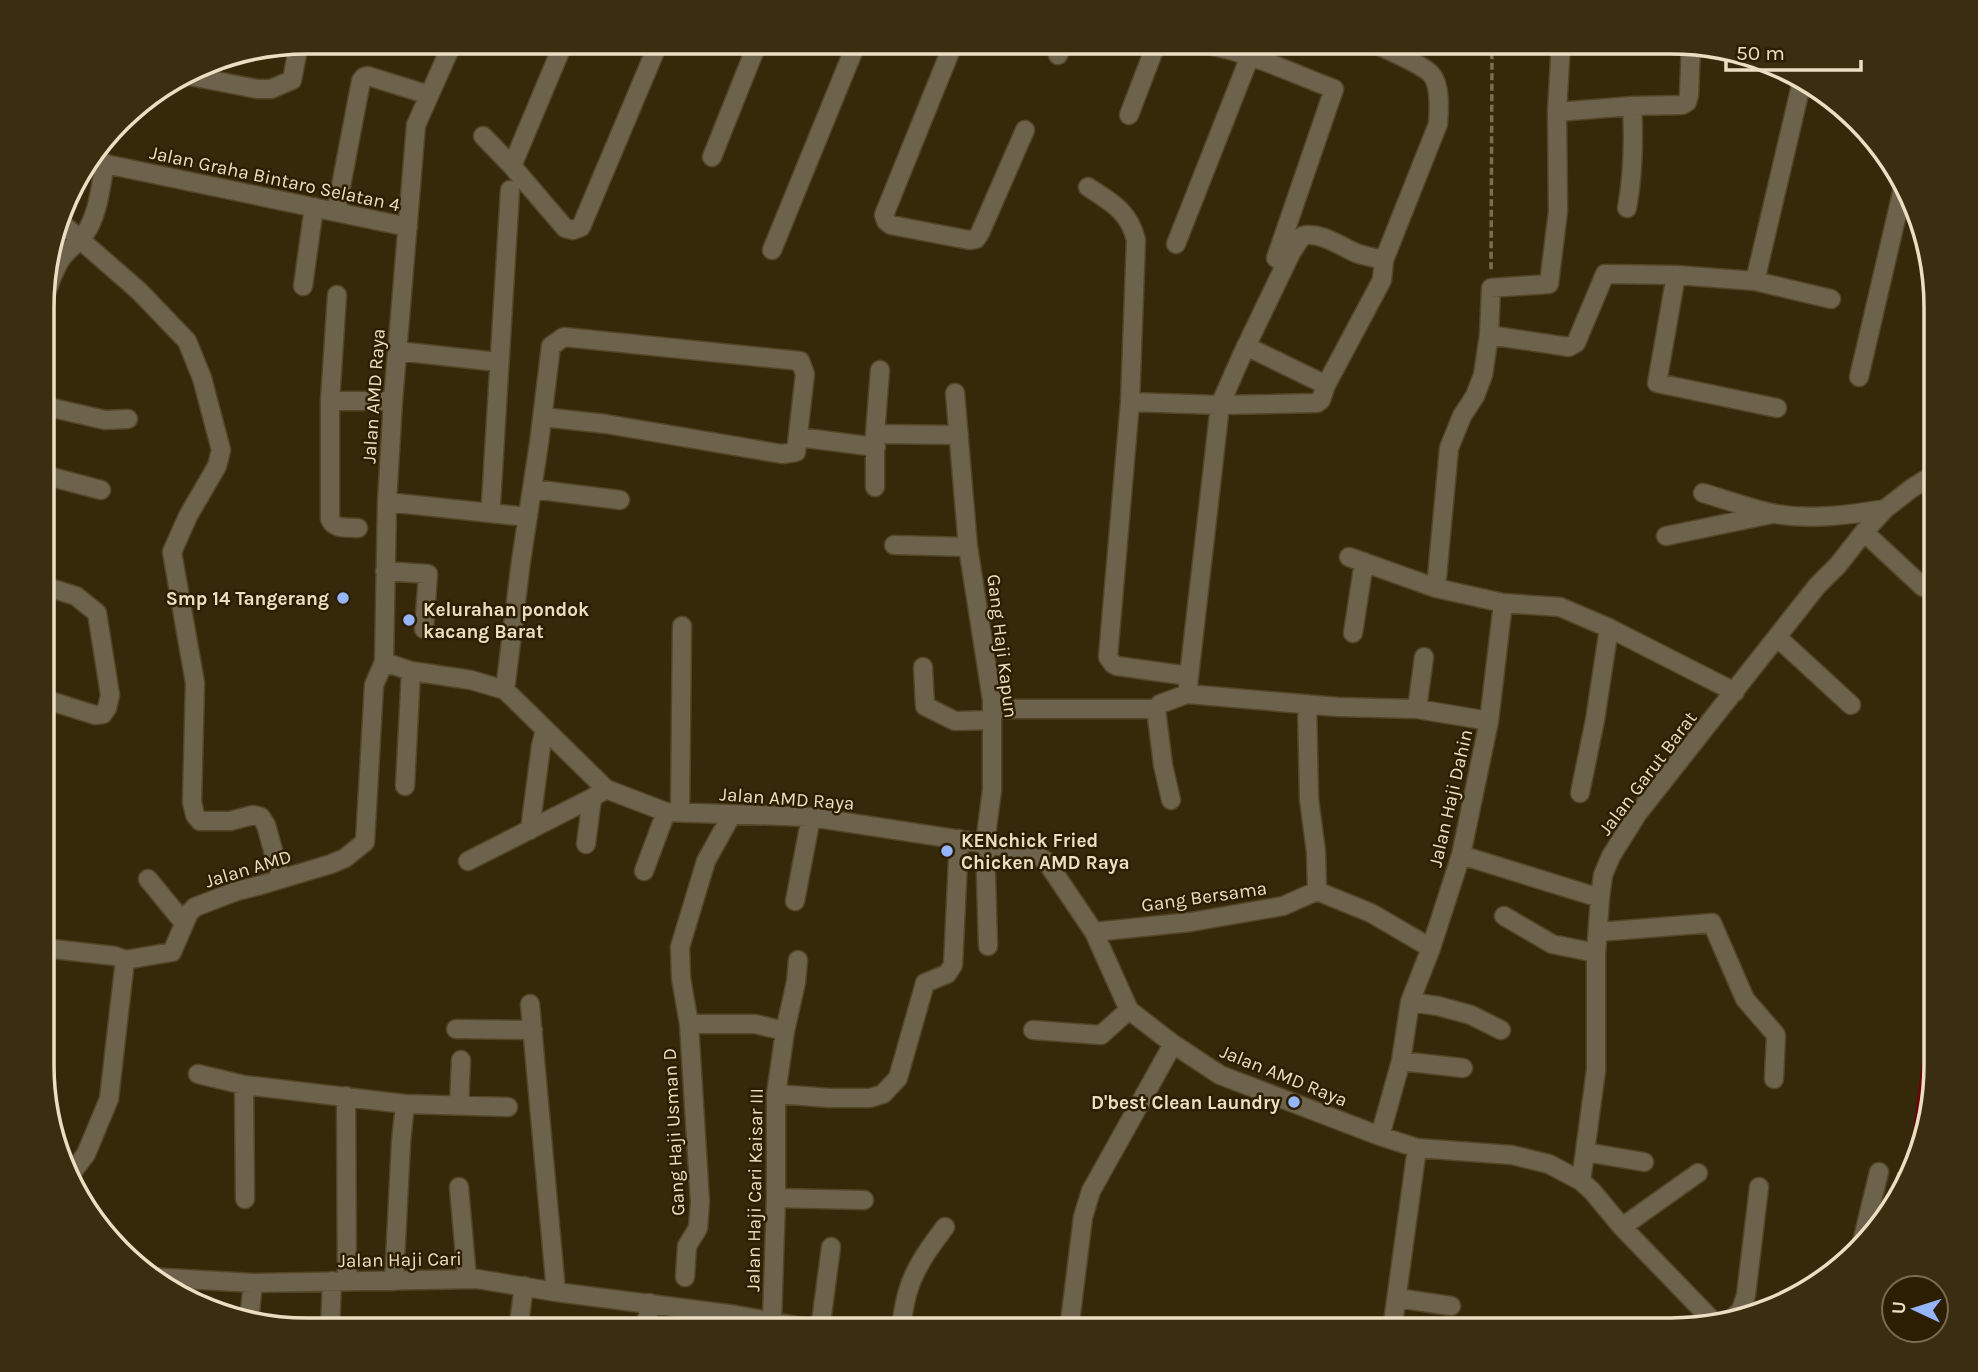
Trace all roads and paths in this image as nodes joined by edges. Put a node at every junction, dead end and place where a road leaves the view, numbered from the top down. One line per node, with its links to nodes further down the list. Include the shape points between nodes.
1 (448, 54): 17 (street, Jalan AMD Raya)
2 (559, 54): 26 (street)
3 (654, 54): 26 (street, via 581,227 565,228)
4 (753, 54): 23 (street)
5 (852, 54): 37 (street)
6 (949, 54): 21 (street, via 884,215 891,225 976,239)
7 (1152, 54): 20 (street)
8 (1242, 54): 14 (street)
9 (1394, 54): 39 (street, via 1431,74 1439,109 1438,124)
10 (1491, 54): 44 (path)
11 (1560, 54): 19 (street)
12 (297, 55): 15 (street, via 292,80 271,89)
13 (1691, 55): 18 (street, via 1687,102)
14 (1250, 56): 36 (street); 38 (street, via 1334,89)
15 (200, 78)
16 (1800, 90): 42 (street)
17 (429, 95): 32 (street, via 364,77); 34 (street, Jalan AMD Raya, via 416,125)
18 (1632, 106): 19 (street); 31 (street)
19 (1557, 112): 44 (street, via 1558,211 1549,284)
20 (1129, 115)
21 (1026, 130)
22 (483, 136): 26 (street)
23 (712, 157)
24 (100, 162): 30 (street, Jalan Graha Bintaro Selatan 4)
25 (98, 166): 35 (street, via 95,212)
26 (512, 166)
27 (1088, 187): 57 (street, via 1120,209 1136,240)
28 (510, 190): 50 (street)
29 (1900, 200): 52 (street)
30 (314, 207): 32 (street, Jalan Graha Bintaro Selatan 4); 43 (street)
31 (1628, 208)
32 (336, 212): 34 (street, Jalan Graha Bintaro Selatan 4)
33 (67, 228): 35 (street)
34 (408, 228): 49 (street, Jalan AMD Raya)
35 (81, 239): 40 (street); 123 (street, via 187,341 202,378 221,450 172,552 195,683 192,802 200,821 261,817)
36 (1176, 244)
37 (772, 250)
38 (1276, 258)
39 (1384, 260): 48 (street, via 1321,237 1302,236); 53 (street, via 1382,280)
40 (57, 267)
41 (1676, 275): 42 (street); 47 (street, via 1605,274 1576,343 1569,347); 60 (street, via 1657,383)
42 (1755, 281): 46 (street)
43 (303, 286)
44 (1491, 288): 47 (street)
45 (337, 295): 55 (street)
46 (1831, 299)
47 (1489, 335): 85 (street, via 1483,375 1449,449)
48 (1246, 346): 53 (street); 58 (street)
49 (397, 351): 50 (street); 56 (street, Jalan AMD Raya)
50 (498, 362): 74 (street)
51 (880, 370): 65 (street)
52 (1859, 377)
53 (1326, 385): 58 (street, via 1317,403)
54 (955, 393): 63 (street, Gang Haji Kapun)
55 (330, 401): 56 (street); 78 (street, via 331,524)
56 (393, 401): 73 (street, Jalan AMD Raya)
57 (1130, 402): 58 (street); 97 (street, via 1108,657 1112,664)
58 (1220, 405): 97 (street)
59 (54, 408): 62 (street, via 105,420)
60 (1777, 408)
61 (543, 417): 64 (street, via 782,454 796,452); 64 (street, via 551,346 564,337 800,361 805,374); 69 (street)
62 (128, 419)
63 (959, 435): 65 (street); 82 (street, Gang Haji Kapun)
64 (798, 437): 65 (street)
65 (875, 441): 68 (street)
66 (54, 478): 70 (street)
67 (1924, 481): 75 (street, Jalan Garut Barat)
68 (875, 486)
69 (532, 489): 72 (street); 77 (street)
70 (101, 491)
71 (1703, 493): 76 (street)
72 (620, 500)
73 (387, 502): 77 (street); 83 (street, Jalan AMD Raya)
74 (491, 503)
75 (1885, 509): 76 (street, via 1844,516); 79 (street, Jalan Garut Barat)
76 (1776, 513): 80 (street)
77 (528, 517): 98 (street)
78 (358, 528)
79 (1864, 532): 84 (street); 92 (street, Jalan Garut Barat)
80 (1666, 536)
81 (894, 545): 82 (street)
82 (968, 547): 105 (street, Gang Haji Kapun)
83 (385, 571): 90 (street, via 428,574); 94 (street, Jalan AMD Raya)
84 (1923, 587)
85 (1436, 588): 87 (street); 91 (street, via 1357,560)
86 (54, 589): 100 (street, via 76,596 97,613 110,695 103,714)
87 (1503, 603): 89 (street, via 1560,607); 106 (street, Jalan Haji Dahin)
88 (682, 626): 112 (street)
89 (1609, 628): 99 (street); 110 (street)
90 (424, 629)
91 (1353, 633)
92 (1777, 637): 99 (street, Jalan Garut Barat); 102 (street)
93 (1424, 657): 104 (street)
94 (384, 662): 96 (street, Jalan AMD Raya); 123 (street, Jalan AMD, via 374,685 365,842 345,858)
95 (923, 667): 105 (street, via 925,706 955,721)
96 (411, 671): 98 (street, Jalan AMD Raya); 108 (street)
97 (1188, 685): 101 (street); 103 (street)
98 (505, 690): 107 (street, Jalan AMD Raya)
99 (1735, 692): 125 (street, Jalan Garut Barat, via 1638,813 1611,856)
100 (54, 702)
101 (1307, 704): 104 (street); 124 (street)
102 (1852, 705)
103 (1156, 709): 105 (street); 111 (street)
104 (1417, 709): 106 (street)
105 (992, 714): 117 (street, Gang Haji Kapun, via 992,790)
106 (1489, 721): 119 (street, Jalan Haji Dahin)
107 (545, 730): 109 (street, Jalan AMD Raya); 115 (street)
108 (405, 786)
109 (599, 793): 112 (street, Jalan AMD Raya); 115 (street); 118 (street)
110 (1580, 793)
111 (1171, 800)
112 (673, 812): 113 (street, Jalan AMD Raya); 121 (street)
113 (731, 816): 114 (street, Jalan AMD Raya); 140 (street, Gang Haji Usman D, via 706,861 680,947)
114 (811, 817): 116 (street, Jalan AMD Raya); 126 (street)
115 (530, 830): 120 (street)
116 (959, 839): 117 (street, Jalan AMD Raya); 153 (street, via 953,965 947,974 925,983 898,1078 884,1094 870,1098)
117 (985, 843): 129 (street, Jalan AMD Raya, via 1027,850 1046,861); 131 (street, Gang Haji Kapun)
118 (586, 844)
119 (1461, 855): 125 (street); 132 (street, Jalan Haji Dahin)
120 (468, 861)
121 (644, 871)
122 (148, 879): 128 (street)
123 (281, 879): 128 (street, Jalan AMD, via 195,907)
124 (1317, 891): 129 (street, Gang Bersama, via 1283,906); 132 (street, via 1371,913)
125 (1600, 898): 130 (street, Jalan Garut Barat)
126 (795, 901)
127 (1504, 916): 134 (street, via 1552,944)
128 (184, 923): 135 (street, Jalan AMD, via 172,952)
129 (1094, 932): 139 (street, Jalan AMD Raya)
130 (1598, 932): 134 (street, Jalan Garut Barat); 151 (street, via 1712,923 1745,999 1776,1035)
131 (988, 946)
132 (1431, 948): 137 (street, Jalan Haji Dahin)
133 (54, 949): 135 (street)
134 (1596, 953): 160 (street, Jalan Garut Barat, via 1596,1070)
135 (125, 960): 162 (street, via 109,1100 86,1154)
136 (798, 960): 145 (street, Jalan Haji Cari Kaisar III)
137 (1410, 1002): 144 (street, via 1471,1016); 148 (street, Jalan Haji Dahin)
138 (530, 1004): 142 (street)
139 (1129, 1010): 143 (street, via 1101,1035); 146 (street, Jalan AMD Raya)
140 (689, 1024): 145 (street, via 755,1024); 175 (street, Gang Haji Usman D, via 700,1215 687,1246)
141 (456, 1029): 142 (street)
142 (533, 1030): 182 (street)
143 (1033, 1030)
144 (1501, 1030)
145 (785, 1031): 153 (street, Jalan Haji Cari Kaisar III)
146 (1173, 1044): 158 (street, Jalan AMD Raya, via 1220,1075); 196 (street, via 1091,1191 1083,1217)
147 (461, 1060): 156 (street)
148 (1401, 1061): 149 (street); 158 (street, Jalan Haji Dahin)
149 (1463, 1068)
150 (198, 1074): 152 (street)
151 (1774, 1079)
152 (244, 1085): 154 (street); 169 (street)
153 (776, 1094): 168 (street, Jalan Haji Cari Kaisar III)
154 (346, 1096): 155 (street); 178 (street)
155 (405, 1104): 156 (street); 179 (street)
156 (460, 1106): 157 (street)
157 (508, 1107)
158 (1380, 1136): 159 (street, Jalan AMD Raya)
159 (1417, 1148): 165 (street, Jalan AMD Raya, via 1512,1154 1549,1164); 183 (street)
160 (1585, 1152): 161 (street); 165 (street, Jalan Garut Barat)
161 (1644, 1162)
162 (75, 1167)
163 (1879, 1172): 171 (street)
164 (1699, 1173): 173 (street)
165 (1581, 1181): 173 (street, Jalan AMD Raya)
166 (459, 1187): 177 (street)
167 (1759, 1187): 186 (street)
168 (776, 1198): 170 (street); 193 (street, Jalan Haji Cari Kaisar III)
169 (245, 1199)
170 (864, 1200)
171 (1866, 1226)
172 (945, 1227): 195 (street, via 912,1277)
173 (1622, 1227): 188 (street, Jalan AMD Raya)
174 (831, 1247): 194 (street)
175 (685, 1277)
176 (173, 1279): 180 (street, Jalan Haji Cari)
177 (467, 1279): 179 (street, Jalan Haji Cari); 181 (street, Jalan Haji Cari)
178 (340, 1281): 179 (street, Jalan Haji Cari); 180 (street, Jalan Haji Cari); 189 (street)
179 (394, 1281)
180 (253, 1283): 187 (street)
181 (524, 1286): 182 (street, Jalan Haji Cari); 190 (street)
182 (556, 1292): 184 (street, Jalan Haji Cari)
183 (1397, 1298): 185 (street); 197 (street)
184 (650, 1303): 191 (street); 192 (street, Jalan Haji Cari)
185 (1451, 1306)
186 (1742, 1307)
187 (250, 1311)
188 (1707, 1315)
189 (332, 1318)
190 (520, 1318)
191 (647, 1318)
192 (717, 1318)
193 (772, 1318)
194 (821, 1318)
195 (902, 1318)
196 (1070, 1318)
197 (1394, 1318)

